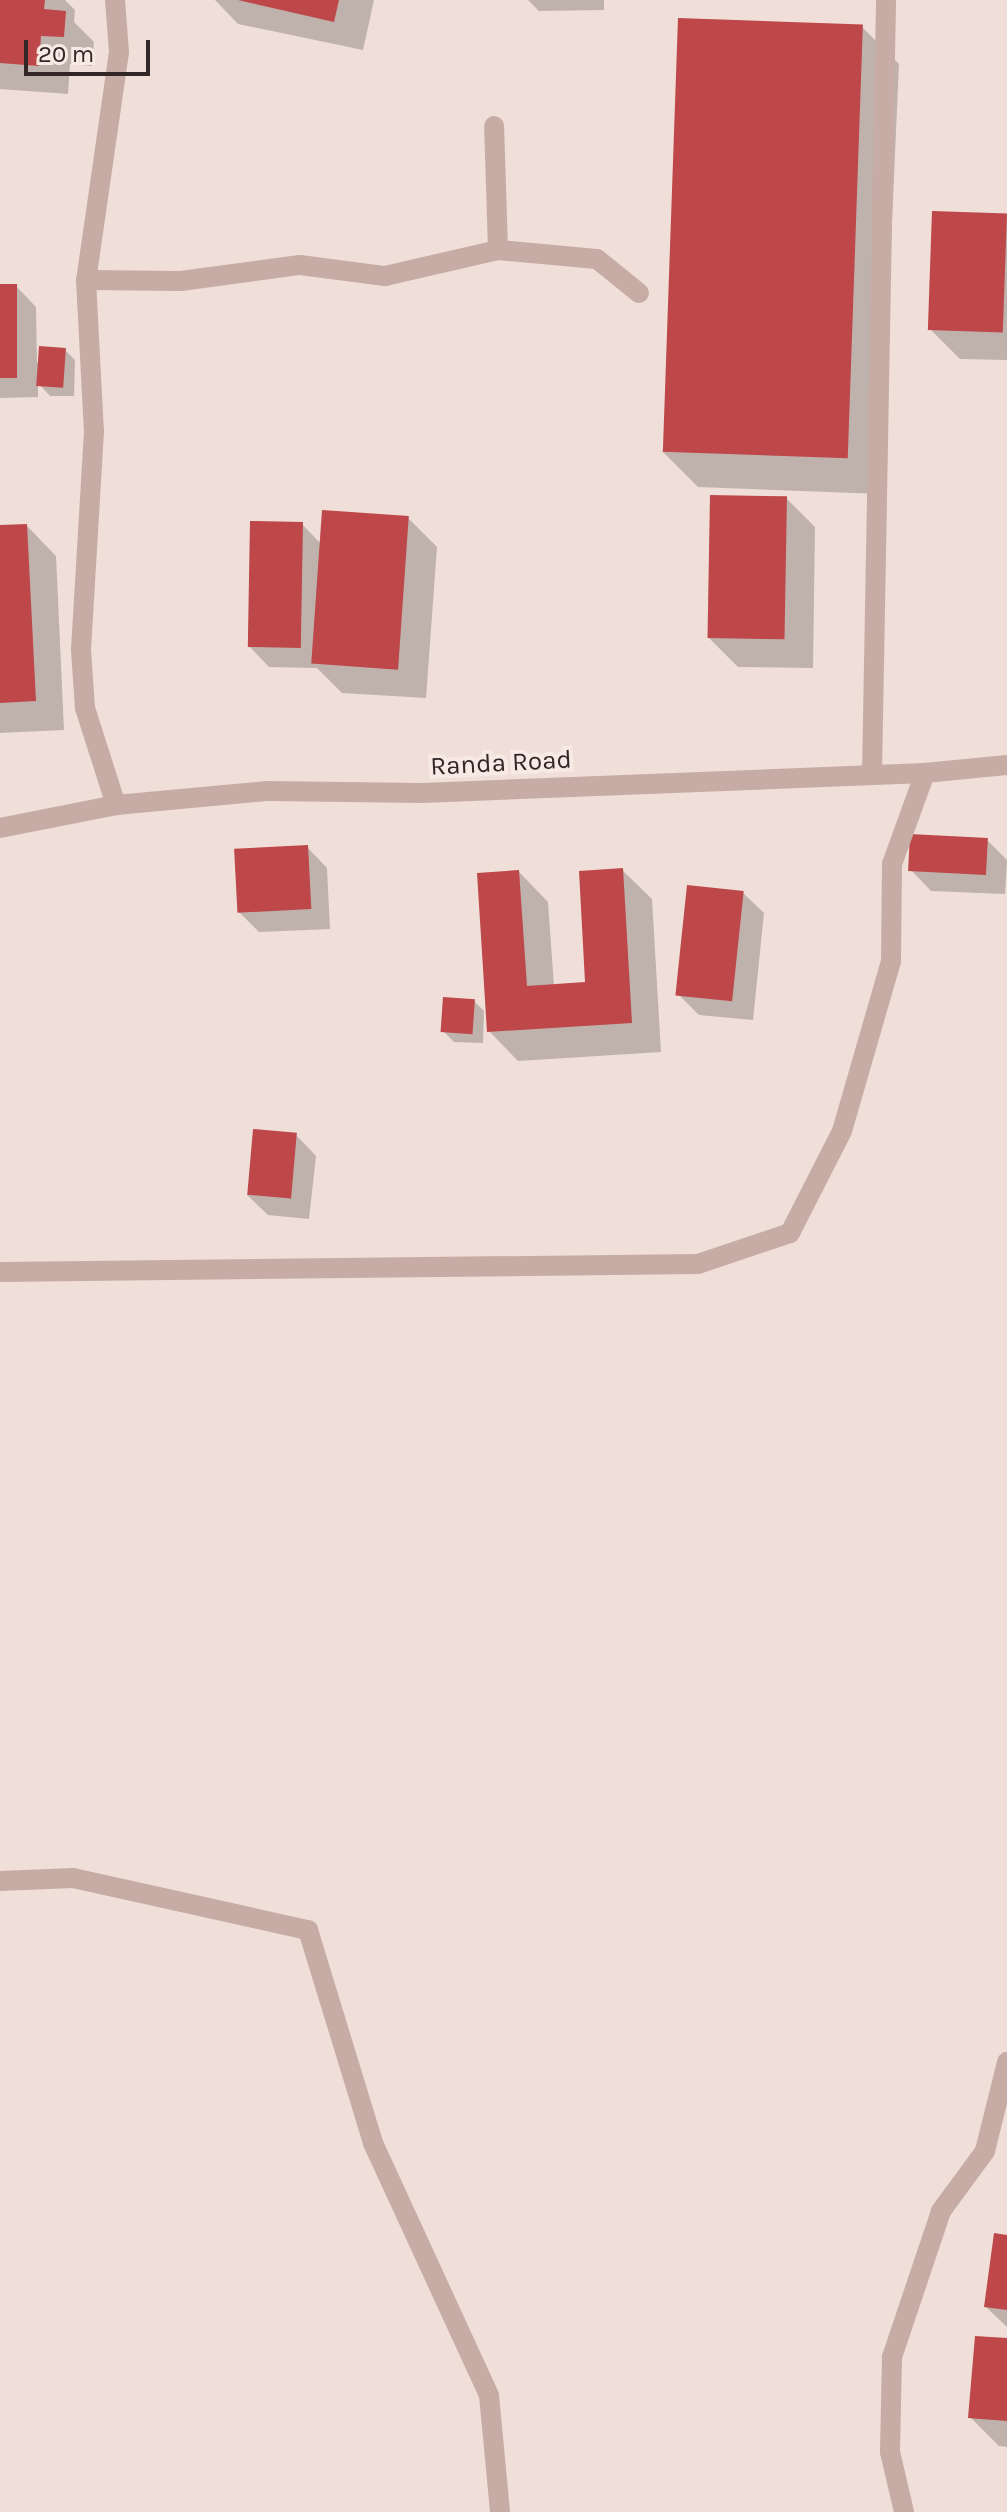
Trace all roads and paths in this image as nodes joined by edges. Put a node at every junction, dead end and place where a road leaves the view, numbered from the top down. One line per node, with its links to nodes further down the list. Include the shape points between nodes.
1 (115, 0): 5 (street, via 119,52)
2 (886, 0): 9 (street)
3 (494, 126): 4 (street)
4 (498, 250): 5 (street, via 385,276 300,265 181,281); 6 (street, via 597,259)
5 (86, 280): 10 (street, via 94,431 82,665 85,708)
6 (639, 293)
7 (1007, 765): 8 (street, Randa Road)
8 (925, 773): 9 (street, Randa Road); 12 (street, via 892,864 891,961 842,1131 790,1233 698,1264)
9 (872, 774): 10 (street, Randa Road, via 422,793 267,791)
10 (116, 805): 11 (street, Randa Road)
11 (0, 828)
12 (0, 1272)
13 (0, 1881): 15 (street, via 73,1878 308,1930 373,2143 489,2395)
14 (1007, 2062): 16 (street, via 985,2151 941,2211 892,2357 890,2452)
15 (500, 2512)
16 (904, 2512)

